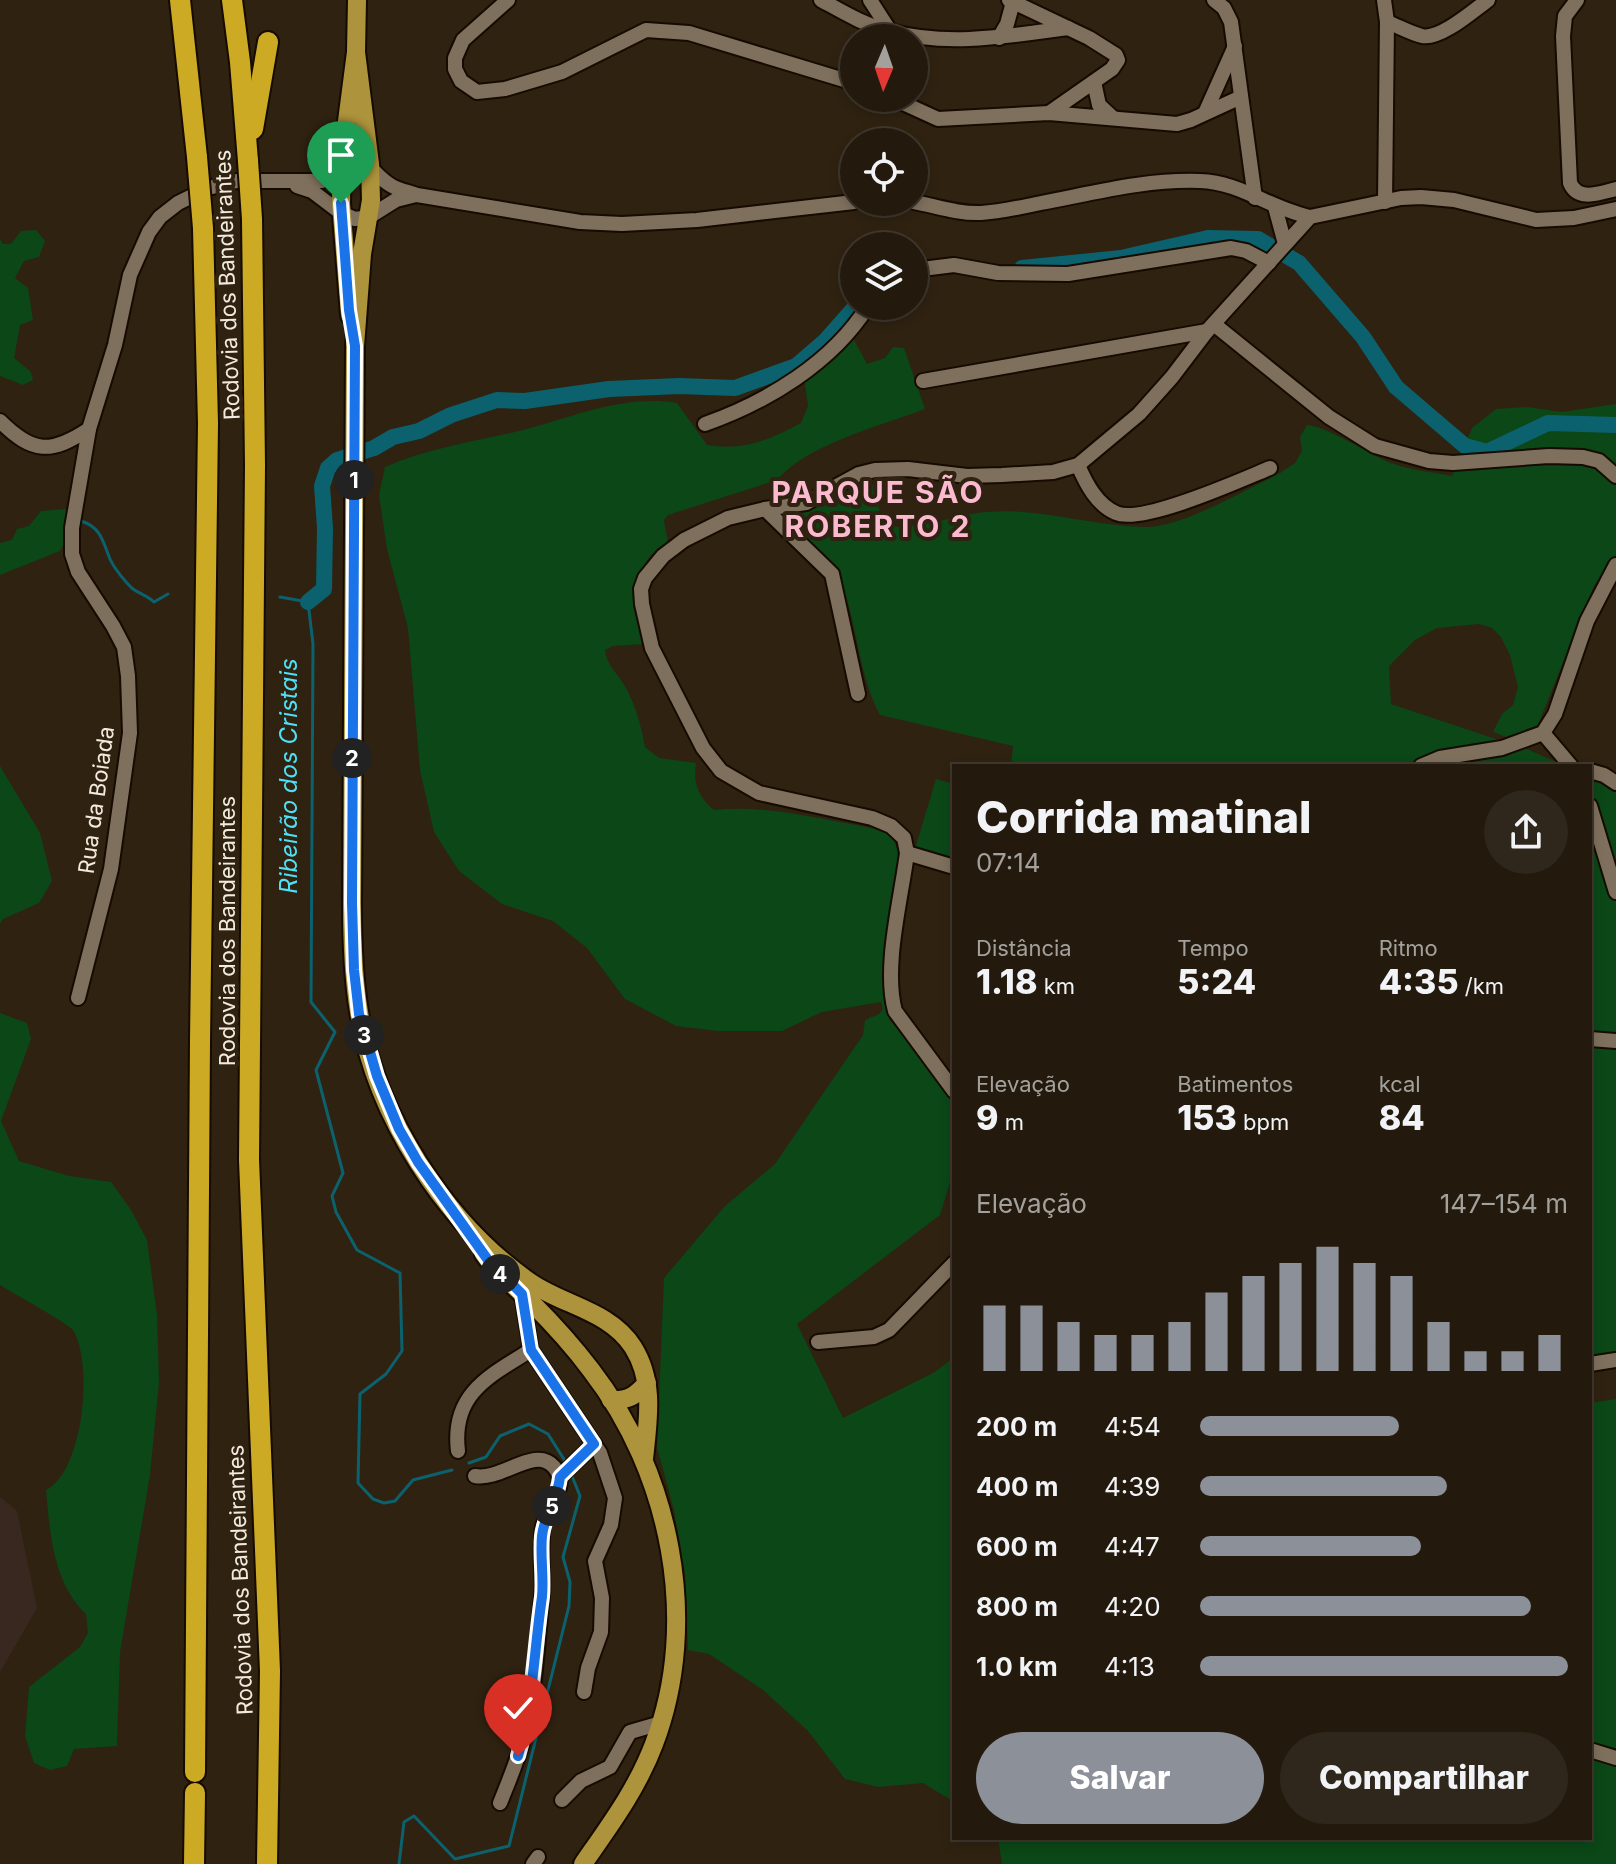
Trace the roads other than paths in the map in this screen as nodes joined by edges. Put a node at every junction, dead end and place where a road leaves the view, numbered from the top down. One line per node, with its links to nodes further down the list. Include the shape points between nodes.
1 (180, 0): 91 (highway, Rodovia dos Bandeirantes, bridge, via 203,228 208,423)
2 (232, 0): 28 (highway, Rodovia dos Bandeirantes)
3 (357, 0): 20 (main road)
4 (508, 0): 21 (street, via 458,49 455,69 477,92 562,72 646,30 689,33)
5 (821, 0): 13 (street)
6 (870, 0): 14 (street)
7 (1214, 0): 19 (street, via 1228,14)
8 (1384, 0): 12 (street)
9 (1488, 0): 12 (street, via 1431,36)
10 (1577, 0): 32 (street, via 1565,16 1563,36 1570,183 1581,195)
11 (1011, 1): 15 (street); 17 (street)
12 (1387, 22): 35 (street)
13 (870, 24)
14 (885, 24)
15 (1068, 28): 17 (street); 22 (street, via 1116,55 1116,65)
16 (928, 37): 17 (street)
17 (999, 38)
18 (268, 42): 28 (highway)
19 (1235, 45): 23 (street); 26 (street)
20 (356, 52): 29 (main road); 30 (main road)
21 (840, 79)
22 (1094, 82): 25 (street); 27 (street, via 1099,105)
23 (1241, 97): 26 (street); 34 (street)
24 (923, 112): 25 (street, via 938,119)
25 (1049, 113): 27 (street)
26 (1205, 113): 27 (street, via 1177,124)
27 (1113, 119)
28 (248, 159): 96 (highway, Rodovia dos Bandeirantes, bridge, via 255,481 249,1160 270,1671)
29 (342, 160): 30 (street); 31 (street, Rua da Boiada, via 322,181); 40 (main road)
30 (370, 164): 33 (street, via 390,185); 41 (main road)
31 (282, 181): 40 (street, via 312,191); 51 (street, Rua da Boiada, via 237,181 208,188 160,217 130,275)
32 (1616, 189)
33 (417, 195): 36 (street, via 622,224); 41 (street, via 396,200)
34 (1255, 198): 37 (street, via 1226,184 1201,181 1133,185 993,212); 38 (street)
35 (1385, 202): 39 (street, via 1441,198 1536,220); 42 (street)
36 (840, 204)
37 (928, 205)
38 (1275, 207): 42 (street); 43 (street)
39 (1616, 209)
40 (341, 213): 41 (street); 47 (main road)
41 (369, 217): 47 (main road)
42 (1310, 217): 43 (street)
43 (1278, 253): 44 (street, via 1231,248 1068,274 998,273 954,265); 46 (street)
44 (928, 268)
45 (858, 320): 50 (street, via 823,358 789,383)
46 (1211, 328): 48 (street); 52 (street, via 1139,414); 54 (street, via 1375,446 1453,463 1583,457 1599,461)
47 (355, 346): 71 (main road, via 352,903 359,1014 399,1129)
48 (923, 381)
49 (0, 421): 51 (street, via 28,445 42,448 63,445)
50 (705, 424)
51 (89, 429): 67 (street, Rua da Boiada, via 72,554 124,647 130,733 111,869)
52 (1078, 465): 53 (street, via 1100,502 1126,516 1187,502); 55 (street, via 1053,472 984,475 875,470 806,503)
53 (1270, 468)
54 (1616, 476)
55 (765, 509): 57 (street, via 832,574); 64 (street, via 728,518 684,540 652,568 641,589 652,648 703,748 721,771 759,793 891,826 904,838)
56 (1616, 565): 58 (street)
57 (858, 694)
58 (1543, 733): 59 (street); 60 (street)
59 (1440, 762)
60 (1569, 764)
61 (1592, 772): 62 (street)
62 (1616, 783)
63 (1592, 813): 66 (street)
64 (907, 853): 65 (street); 70 (street, via 890,974 892,1000)
65 (952, 866)
66 (1616, 892)
67 (78, 998)
68 (1592, 1039): 69 (street)
69 (1616, 1041)
70 (952, 1088)
71 (470, 1231): 73 (main road, via 488,1260); 74 (main road, via 529,1282)
72 (952, 1265): 76 (street, via 889,1330 874,1337)
73 (522, 1294): 75 (main road); 77 (street)
74 (583, 1309): 75 (main road); 80 (main road, via 611,1322 631,1344)
75 (560, 1333): 77 (street, via 539,1332); 81 (main road)
76 (818, 1342)
77 (531, 1346): 82 (street); 83 (street, via 466,1400 459,1414)
78 (1616, 1360): 79 (street)
79 (1592, 1364)
80 (647, 1383): 81 (main road, via 632,1398); 84 (main road)
81 (611, 1400): 84 (main road)
82 (594, 1444): 86 (street); 87 (street, via 609,1478 615,1512 595,1561 603,1611)
83 (458, 1451)
84 (644, 1459): 88 (main road, via 664,1518 675,1588 673,1657)
85 (475, 1476): 86 (street, via 486,1478 533,1459 548,1462)
86 (560, 1477): 94 (street, via 544,1522 534,1683 523,1738)
87 (584, 1692)
88 (661, 1723): 93 (street, via 630,1732 610,1767 581,1781); 97 (main road, via 622,1811)
89 (1592, 1751): 90 (street)
90 (1616, 1758)
91 (195, 1772)
92 (195, 1793): 95 (highway)
93 (562, 1800)
94 (500, 1803)
95 (194, 1864)
96 (267, 1864)
97 (583, 1864)

